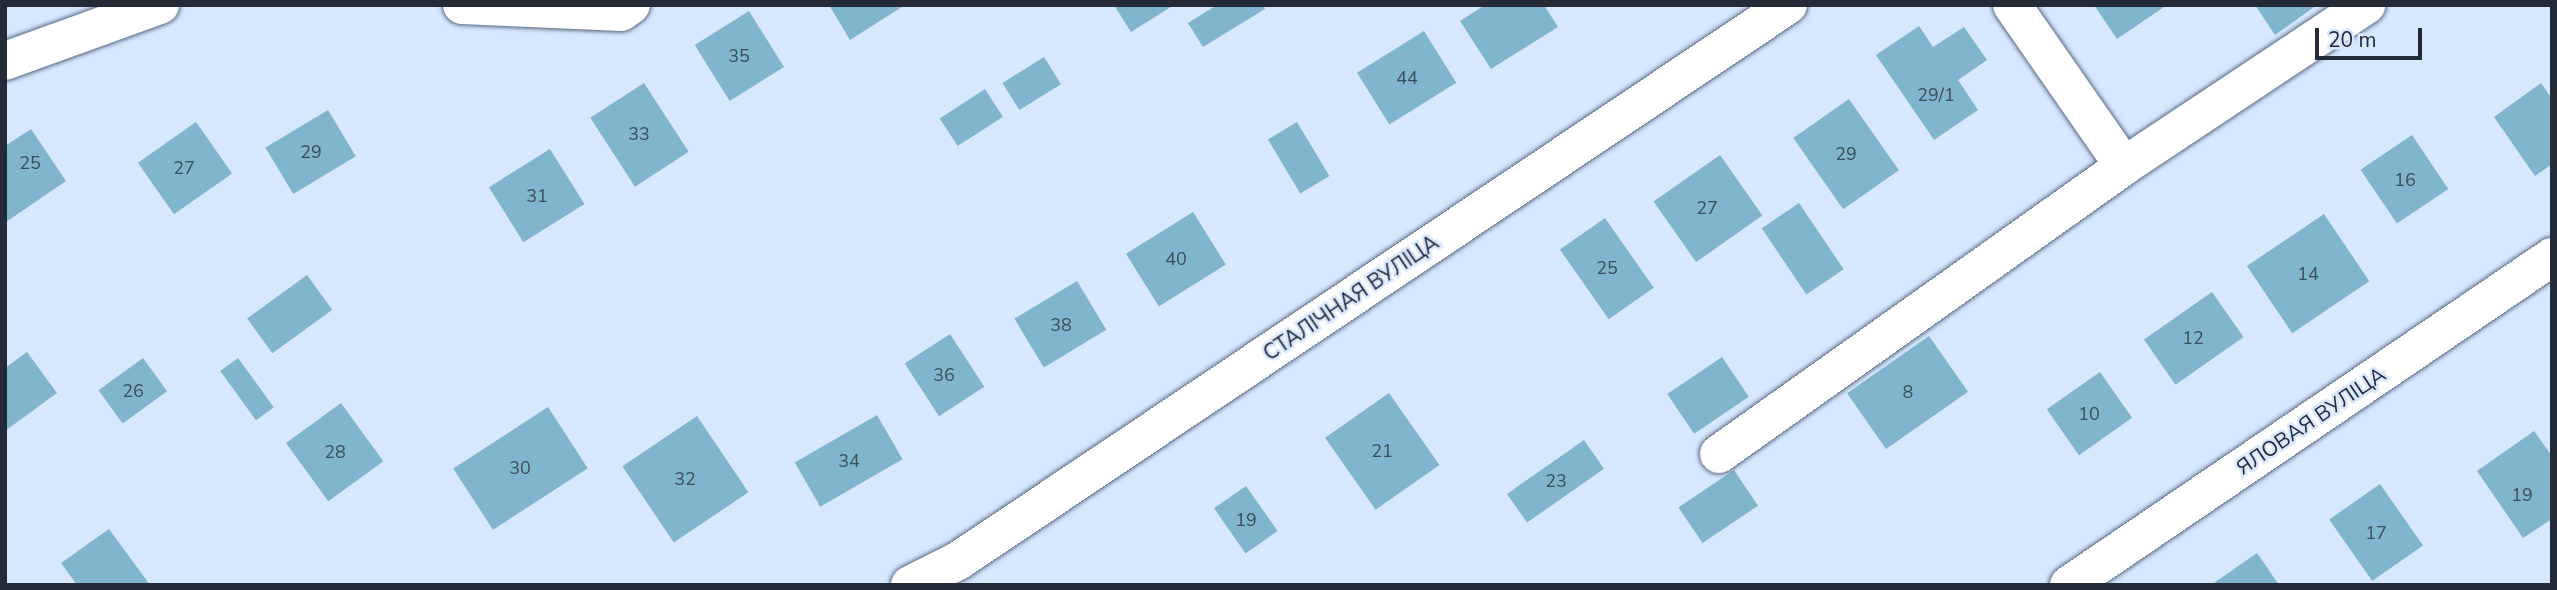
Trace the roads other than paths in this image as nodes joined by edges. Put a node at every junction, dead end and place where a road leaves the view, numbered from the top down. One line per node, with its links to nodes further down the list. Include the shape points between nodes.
1 (160, 5): 7 (street)
2 (462, 5): 3 (street, via 621,12)
3 (632, 5)
4 (1788, 5): 11 (street, СТАЛІЧНАЯ ВУЛІЦА)
5 (2012, 5): 8 (street)
6 (2366, 5): 8 (street)
7 (5, 61)
8 (2124, 166): 10 (street)
9 (2552, 257): 13 (street, ЯЛОВАЯ ВУЛІЦА)
10 (1719, 454)
11 (961, 573): 12 (street, СТАЛІЧНАЯ ВУЛІЦА)
12 (910, 585)
13 (2069, 585)

